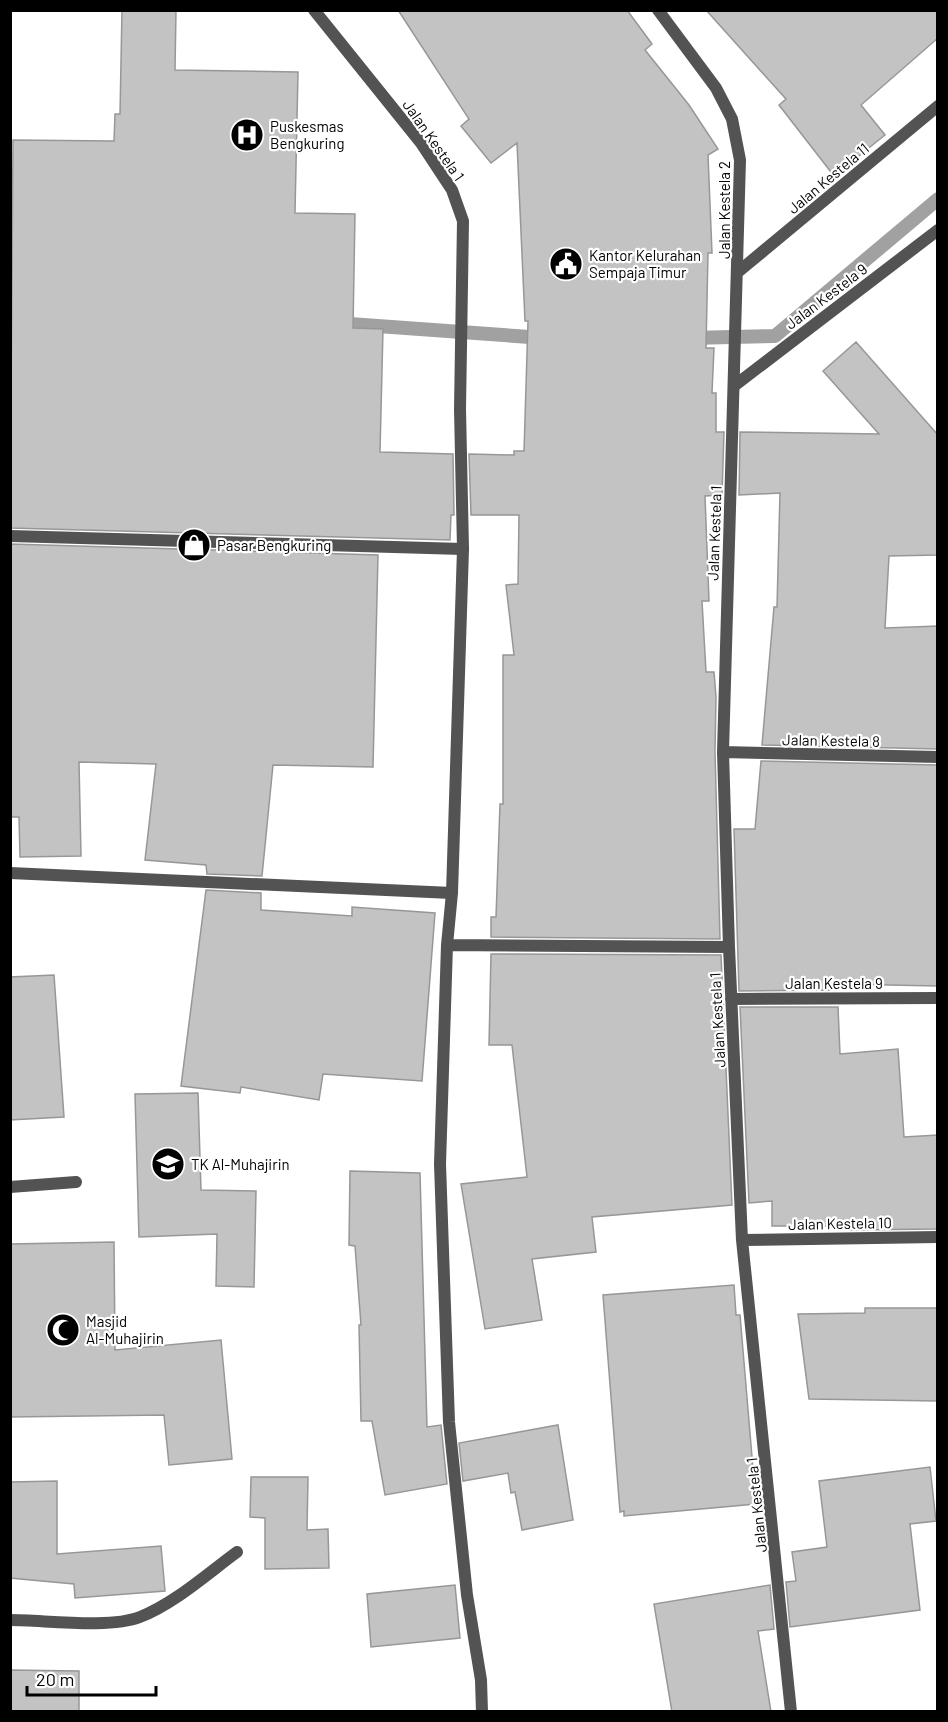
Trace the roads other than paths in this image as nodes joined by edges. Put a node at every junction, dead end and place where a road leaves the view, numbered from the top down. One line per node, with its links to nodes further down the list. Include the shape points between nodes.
1 (314, 10): 9 (street, Jalan Kestela 1, via 421,143 452,190 463,221)
2 (658, 10): 5 (street, Jalan Kestela 2, via 716,88 732,119 740,160)
3 (938, 106): 5 (street, Jalan Kestela 11)
4 (938, 230): 7 (street, Jalan Kestela 9)
5 (738, 272): 6 (street, Jalan Kestela 2)
6 (735, 325): 7 (street, Jalan Kestela 1)
7 (734, 386): 10 (street, Jalan Kestela 1)
8 (10, 536): 9 (street)
9 (463, 549): 13 (street, Jalan Kestela 1)
10 (723, 752): 11 (street, Jalan Kestela 8); 15 (street, Jalan Kestela 1)
11 (938, 757)
12 (10, 873): 13 (street)
13 (453, 893): 14 (street, Jalan Kestela 1)
14 (447, 945): 15 (street); 24 (street, Jalan Kestela 1, via 441,1164 449,1422)
15 (729, 946): 17 (street, Jalan Kestela 1)
16 (938, 998): 17 (street, Jalan Kestela 9)
17 (731, 999): 21 (street, Jalan Kestela 1)
18 (76, 1182): 19 (street)
19 (10, 1187)
20 (938, 1237): 21 (street, Jalan Kestela 10)
21 (742, 1240): 25 (street, Jalan Kestela 1)
22 (237, 1552): 23 (street, via 159,1608 138,1618 115,1622)
23 (10, 1620)
24 (482, 1712)
25 (791, 1712)

